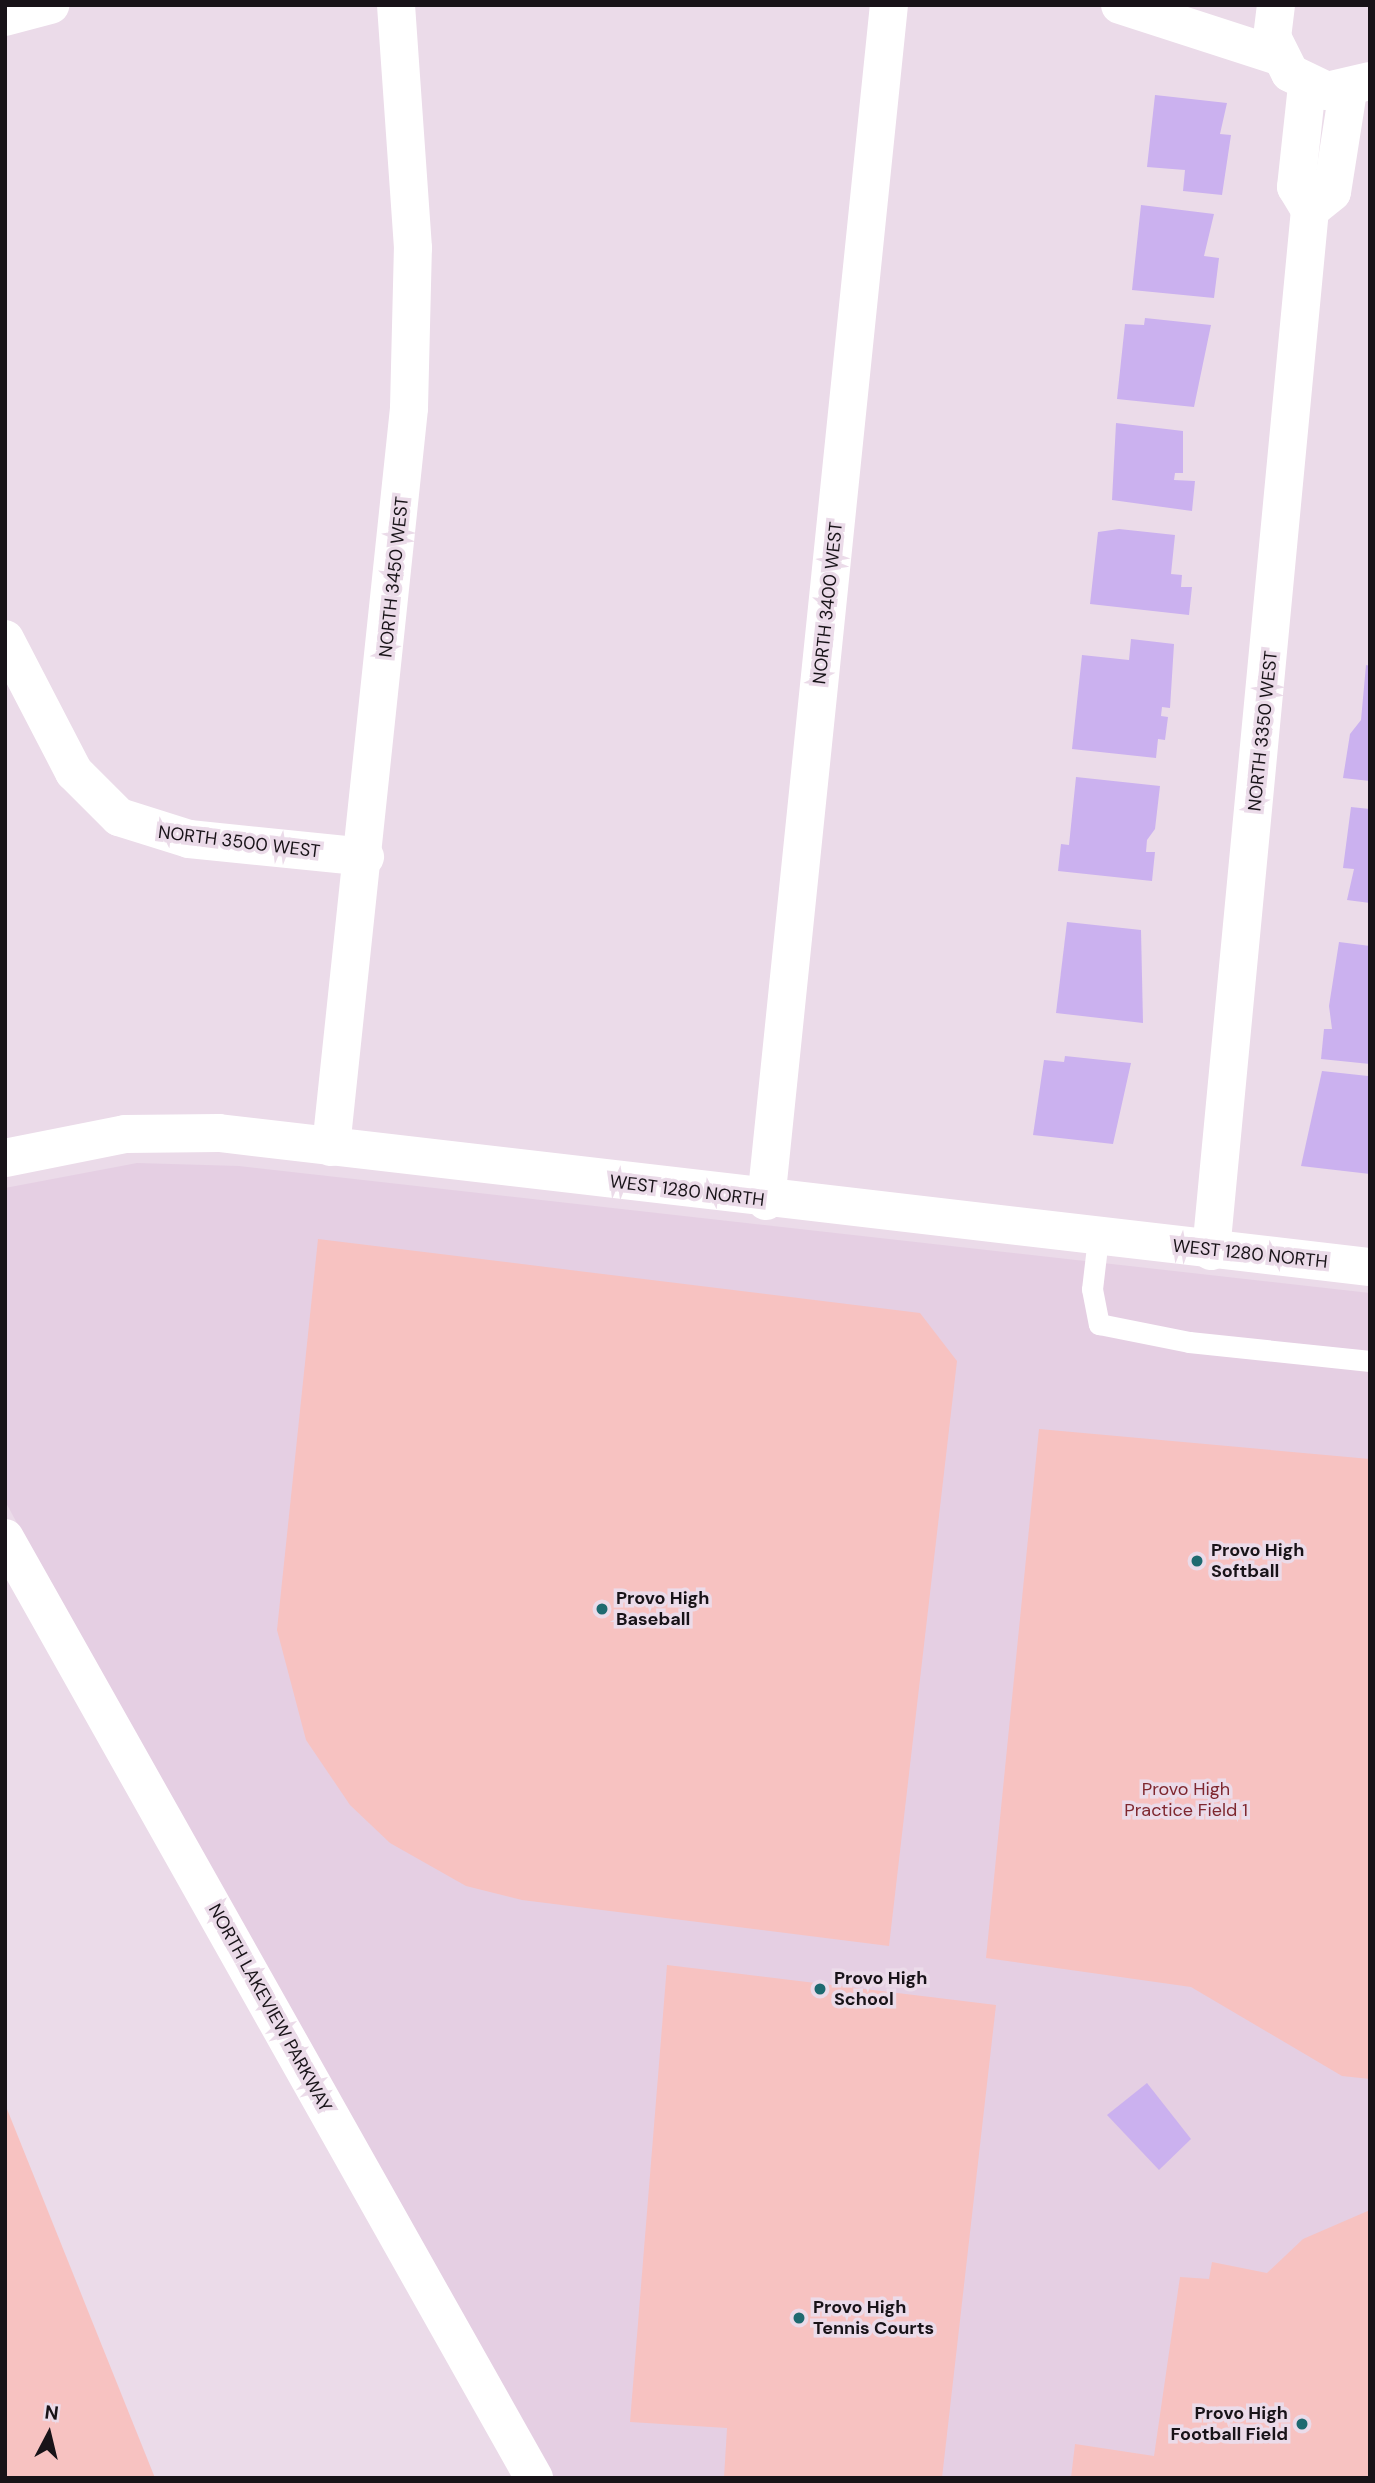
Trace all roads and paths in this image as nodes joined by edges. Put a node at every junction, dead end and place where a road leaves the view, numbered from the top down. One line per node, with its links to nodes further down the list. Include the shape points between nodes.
1 (50, 5): 6 (street)
2 (396, 5): 12 (street, NORTH 3450 WEST, via 413,328 401,513)
3 (889, 5): 15 (street, NORTH 3400 WEST)
4 (1276, 5): 7 (street, via 1272,37)
5 (1138, 6): 7 (street, via 1178,27)
6 (5, 17)
7 (1278, 56): 8 (street)
8 (1307, 85): 9 (street); 10 (street, NORTH 3350 WEST, via 1296,187)
9 (1359, 86): 10 (street, via 1332,192)
10 (1310, 211): 17 (street, NORTH 3350 WEST)
11 (5, 639): 12 (street, NORTH 3500 WEST, via 74,772 119,817 188,839)
12 (365, 857): 13 (street, NORTH 3450 WEST)
13 (331, 1147): 14 (street, WEST 1280 NORTH, via 172,1132 79,1139); 15 (street, WEST 1280 NORTH)
14 (5, 1158)
15 (766, 1200): 16 (street, WEST 1280 NORTH)
16 (1098, 1238): 17 (street, WEST 1280 NORTH); 19 (lane, via 1093,1289 1099,1324 1189,1342)
17 (1211, 1251): 18 (street, WEST 1280 NORTH)
18 (1370, 1267)
19 (1370, 1361)
20 (5, 1538): 21 (street, NORTH LAKEVIEW PARKWAY)
21 (534, 2478)

